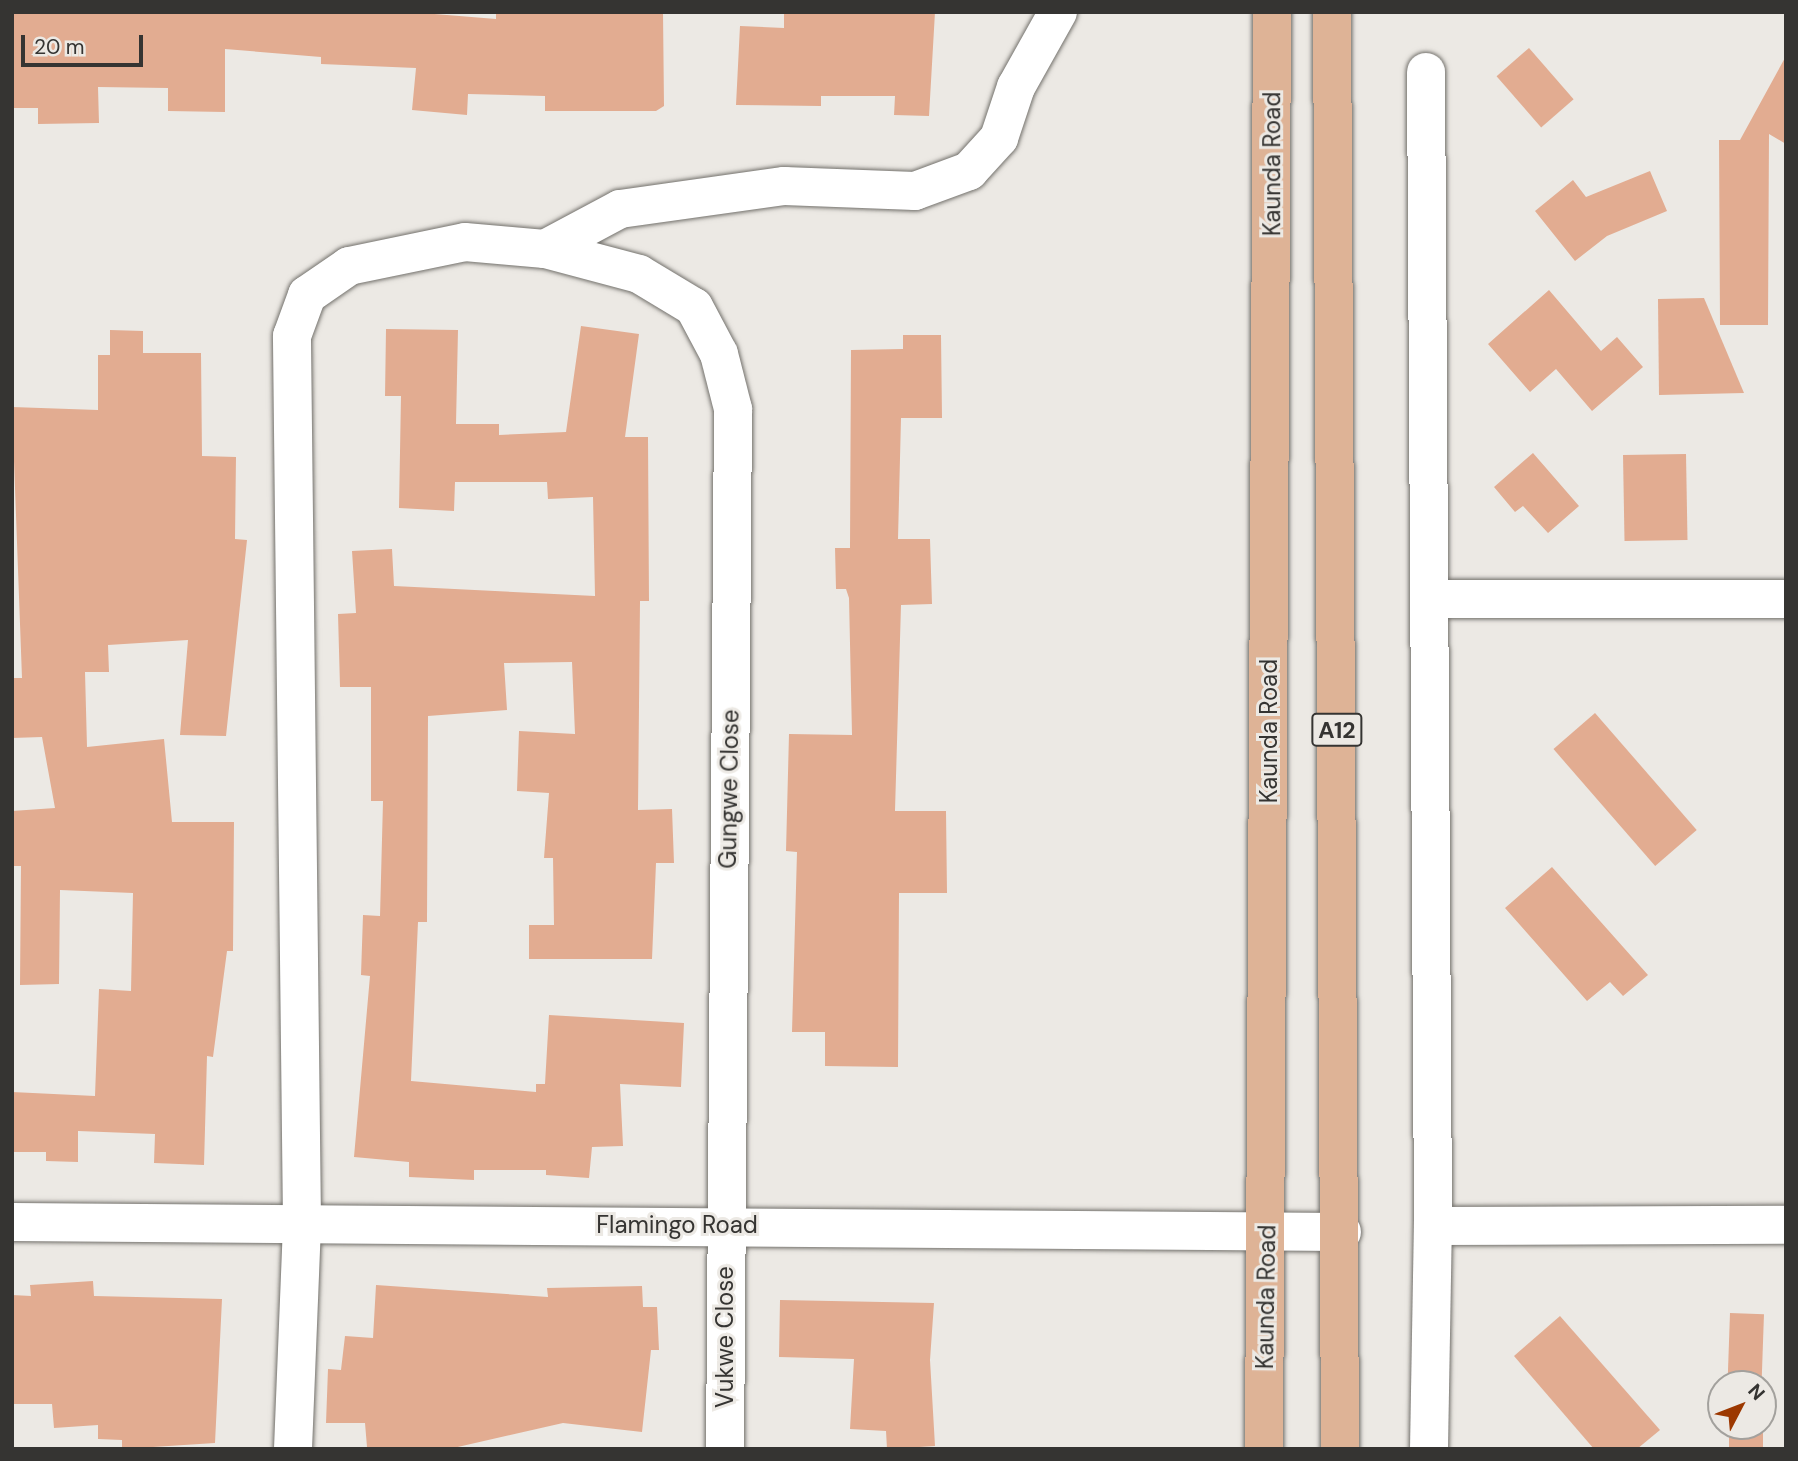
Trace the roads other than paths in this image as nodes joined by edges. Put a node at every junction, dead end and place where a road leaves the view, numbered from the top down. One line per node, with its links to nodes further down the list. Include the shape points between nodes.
1 (1058, 12): 5 (street, via 1016,87 999,138 969,171 915,191 784,186 633,206)
2 (1272, 12): 13 (main road, Kaunda Road)
3 (1332, 12): 14 (main road, A12)
4 (1426, 72): 6 (street)
5 (545, 249): 9 (street, Gungwe Close, via 465,242 349,266 307,295 292,336); 11 (street, Gungwe Close, via 639,274 694,307 719,354 733,409)
6 (1433, 599): 7 (street); 12 (street)
7 (1786, 599)
8 (12, 1222): 9 (street, Flamingo Road)
9 (302, 1223): 11 (street, Flamingo Road); 15 (street, Gungwe Close)
10 (1786, 1224): 12 (street)
11 (724, 1225): 13 (street, Flamingo Road); 16 (street, Vukwe Close)
12 (1433, 1226): 19 (street)
13 (1267, 1227): 14 (street, Flamingo Road); 17 (main road, Kaunda Road)
14 (1342, 1232): 18 (main road, A12)
15 (293, 1449)
16 (725, 1449)
17 (1264, 1449)
18 (1340, 1449)
19 (1429, 1449)

